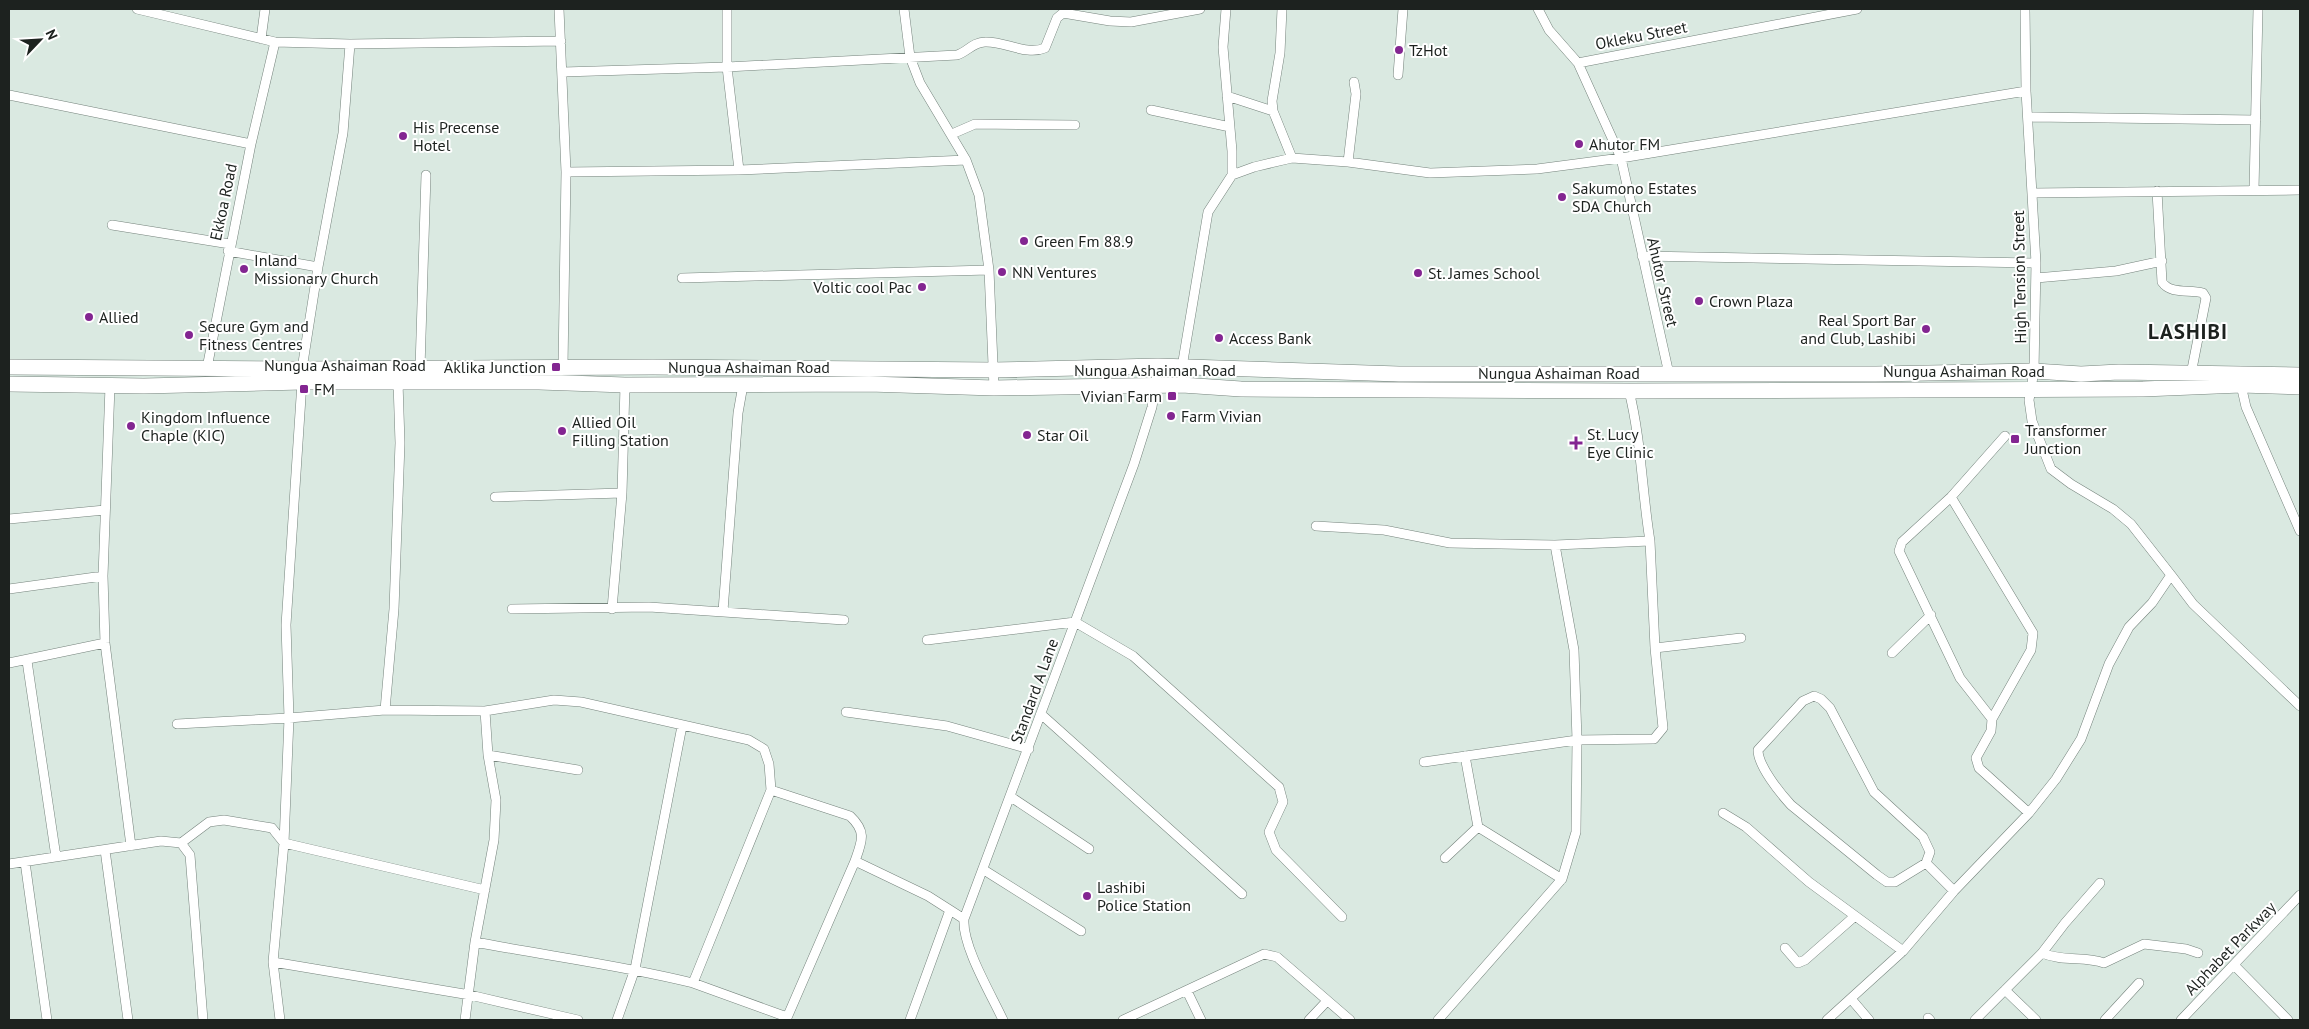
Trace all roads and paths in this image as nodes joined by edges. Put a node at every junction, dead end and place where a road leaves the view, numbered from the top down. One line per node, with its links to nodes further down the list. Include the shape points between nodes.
1 (137, 9): 14 (street)
2 (265, 9): 14 (street)
3 (559, 9): 15 (street)
4 (726, 9): 20 (street)
5 (904, 9): 18 (street)
6 (1200, 9): 18 (street, via 1131,22 1063,13 1057,18 1048,44 1041,49 986,42 973,45 957,55)
7 (1226, 9): 26 (street, via 1223,47)
8 (1282, 9): 28 (street)
9 (1403, 9): 22 (street)
10 (1538, 9): 19 (street, Ahutor Street, via 1549,30)
11 (1857, 9): 19 (street, Okleku Street)
12 (2026, 9): 24 (street, High Tension Street)
13 (2258, 9): 30 (street)
14 (261, 39): 16 (street)
15 (561, 41): 17 (street); 21 (street)
16 (275, 42): 17 (street); 34 (street, Ekkoa Road)
17 (350, 44): 52 (street, via 343,133)
18 (910, 57): 20 (street); 33 (street, via 920,84)
19 (1578, 63): 36 (street, Ahutor Street)
20 (727, 68): 21 (street); 39 (street)
21 (563, 72): 40 (street)
22 (1398, 75)
23 (1354, 82): 38 (street, via 1356,94)
24 (2026, 91): 29 (street, High Tension Street); 36 (street)
25 (9, 95): 34 (street)
26 (1227, 96): 28 (street); 32 (street)
27 (1151, 110): 32 (street)
28 (1273, 111): 35 (street)
29 (2028, 117): 30 (street); 46 (street, High Tension Street)
30 (2256, 120): 43 (street)
31 (1075, 125): 33 (street, via 975,124)
32 (1230, 127): 42 (street)
33 (952, 134): 37 (street)
34 (251, 144): 48 (street, Ekkoa Road)
35 (1292, 158): 38 (street); 42 (street)
36 (1621, 158): 38 (street, via 1537,169 1430,173); 49 (street, Ahutor Street)
37 (966, 160): 39 (street); 53 (street, via 978,195)
38 (1348, 162)
39 (739, 170): 40 (street)
40 (566, 172): 58 (street)
41 (426, 175): 61 (street)
42 (1232, 175): 59 (street, via 1208,212)
43 (2254, 190): 44 (street); 45 (street)
44 (2300, 190)
45 (2157, 191): 46 (street); 50 (street)
46 (2032, 193): 51 (street, High Tension Street)
47 (112, 225): 48 (street)
48 (229, 247): 52 (street); 60 (street, Ekkoa Road)
49 (1642, 256): 51 (street); 64 (street, Ahutor Street)
50 (2162, 261): 55 (street, via 2116,272); 65 (street, via 2165,287 2203,292 2206,298)
51 (2036, 263): 55 (street, High Tension Street)
52 (318, 267): 66 (street)
53 (989, 270): 54 (street); 62 (street)
54 (682, 278)
55 (2036, 278): 63 (street, High Tension Street)
56 (1158, 366): 59 (main road, Nungua Ashaiman Road); 62 (main road, Nungua Ashaiman Road); 71 (street, Standard A Lane)
57 (9, 367): 60 (main road, Nungua Ashaiman Road)
58 (563, 367): 61 (main road, Nungua Ashaiman Road); 62 (main road, Nungua Ashaiman Road)
59 (1182, 367): 64 (main road, Nungua Ashaiman Road, via 1324,373); 72 (street)
60 (207, 368): 66 (main road, Nungua Ashaiman Road)
61 (420, 368): 66 (main road, Nungua Ashaiman Road)
62 (994, 370): 77 (street)
63 (2034, 371): 64 (main road, Nungua Ashaiman Road); 65 (main road, Nungua Ashaiman Road); 78 (street, High Tension Street)
64 (1669, 374)
65 (2191, 374): 67 (main road, Nungua Ashaiman Road)
66 (302, 375): 68 (main road, Nungua Ashaiman Road); 74 (main road, Nungua Ashaiman Road); 111 (street, via 286,625)
67 (2300, 375)
68 (398, 382): 75 (main road, Nungua Ashaiman Road); 107 (street, via 400,443 394,608)
69 (9, 384): 74 (main road, Nungua Ashaiman Road)
70 (742, 385): 75 (main road, Nungua Ashaiman Road); 77 (main road, Nungua Ashaiman Road, via 869,384); 95 (street)
71 (1157, 385): 72 (main road, Nungua Ashaiman Road); 77 (main road, Nungua Ashaiman Road); 98 (street, Standard A Lane, via 1134,464)
72 (1182, 385): 79 (main road, Nungua Ashaiman Road, via 1241,389)
73 (2241, 385): 76 (main road, Nungua Ashaiman Road); 78 (main road, Nungua Ashaiman Road); 87 (street, via 2246,407)
74 (110, 386): 84 (street)
75 (625, 386): 81 (street)
76 (2300, 387)
77 (994, 388)
78 (2032, 389): 79 (main road, Nungua Ashaiman Road); 90 (street, High Tension Street, via 2029,400 2032,421 2051,469 2114,509 2131,524)
79 (1629, 391): 88 (street, via 1636,416)
80 (2005, 436): 82 (street)
81 (622, 493): 83 (street); 94 (street)
82 (1951, 497): 96 (street, via 1902,542 1899,551); 112 (street, via 2033,633 2031,650)
83 (495, 498)
84 (105, 510): 85 (street); 91 (street)
85 (9, 519)
86 (1316, 526): 89 (street, via 1384,530 1450,543)
87 (2300, 531)
88 (1650, 541): 89 (street); 102 (street)
89 (1555, 545): 115 (street, via 1574,650)
90 (2171, 575): 106 (street, High Tension Street, via 2194,604); 124 (street, via 2152,603 2129,627 2109,664 2081,739)
91 (103, 576): 92 (street); 101 (street)
92 (9, 588)
93 (512, 608): 94 (street)
94 (612, 609): 95 (street)
95 (723, 610): 97 (street)
96 (1931, 615): 103 (street); 112 (street, via 1960,678)
97 (844, 620)
98 (1075, 622): 100 (street); 110 (street, Standard A Lane); 146 (street, via 1134,656 1280,787 1284,802 1269,832 1270,839 1276,850)
99 (1741, 638): 102 (street)
100 (927, 640)
101 (105, 643): 104 (street); 128 (street)
102 (1655, 648): 115 (street, via 1664,728 1660,734 1654,739)
103 (1892, 653)
104 (27, 661): 105 (street); 131 (street)
105 (9, 663)
106 (2300, 706)
107 (385, 710): 108 (street); 111 (street)
108 (485, 711): 114 (street, via 554,700 581,702); 117 (street)
109 (846, 712): 116 (street, via 947,726)
110 (1042, 715): 116 (street, Standard A Lane); 142 (street)
111 (288, 718): 113 (street); 127 (street)
112 (1992, 719): 124 (street, via 1991,731 1976,758 1979,768)
113 (177, 724)
114 (682, 726): 121 (street, via 749,740 764,748 769,764); 156 (street)
115 (1577, 740): 118 (street); 138 (street, via 1576,832)
116 (1029, 750): 122 (street, Standard A Lane)
117 (488, 755): 120 (street); 140 (street, via 496,800 494,840)
118 (1465, 756): 119 (street); 125 (street)
119 (1424, 762)
120 (578, 770)
121 (770, 790): 133 (street, via 850,816 860,825 863,838); 157 (street)
122 (1011, 797): 130 (street); 137 (street, Standard A Lane)
123 (1723, 813): 145 (street, via 1746,827 1809,882)
124 (2030, 813): 141 (street)
125 (1478, 827): 132 (street); 138 (street)
126 (181, 843): 127 (street, via 209,822 224,820 272,828); 128 (street, via 161,840); 167 (street, via 190,855)
127 (284, 843): 140 (street); 154 (street)
128 (131, 846): 129 (street)
129 (104, 850): 131 (street); 166 (street)
130 (1088, 850)
131 (56, 857): 134 (street)
132 (1445, 858)
133 (855, 861): 144 (street); 164 (street)
134 (25, 862): 136 (street); 165 (street)
135 (1926, 863): 135 (street, via 1895,882 1887,882 1782,796 1758,750 1803,701 1814,696 1830,708 1874,792 1923,837 1930,852); 141 (street)
136 (9, 864)
137 (984, 870): 147 (street, Standard A Lane); 148 (street)
138 (1562, 879): 178 (street)
139 (2100, 883): 152 (street)
140 (485, 890): 149 (street)
141 (1954, 891): 151 (street)
142 (1242, 894)
143 (2300, 896): 155 (street, Alphabet Parkway)
144 (950, 910): 147 (street); 172 (street)
145 (1855, 916): 150 (street, via 1805,960 1798,963); 151 (street)
146 (1342, 917)
147 (964, 919): 173 (street, via 963,931 969,947)
148 (1081, 931)
149 (475, 942): 156 (street); 161 (street)
150 (1785, 948)
151 (1903, 951): 162 (street)
152 (2042, 953): 153 (street, via 2104,963 2144,944); 159 (street)
153 (2198, 953)
154 (274, 962): 161 (street); 168 (street)
155 (2234, 965): 184 (street, Alphabet Parkway); 185 (street)
156 (635, 969): 157 (street); 171 (street)
157 (693, 983): 164 (street)
158 (2139, 983): 183 (street)
159 (2005, 990): 181 (street); 182 (street)
160 (1187, 991): 163 (street, via 1270,954); 174 (street); 175 (street)
161 (470, 995): 169 (street); 170 (street)
162 (1852, 1000): 179 (street); 180 (street)
163 (1327, 1001): 176 (street); 177 (street)
164 (787, 1019)
165 (47, 1020)
166 (128, 1020)
167 (203, 1020)
168 (280, 1020)
169 (465, 1020)
170 (578, 1020)
171 (617, 1020)
172 (910, 1020)
173 (1003, 1020)
174 (1123, 1020)
175 (1201, 1020)
176 (1308, 1020)
177 (1350, 1020)
178 (1438, 1020)
179 (1827, 1020)
180 (1869, 1020)
181 (1975, 1020)
182 (2036, 1020)
183 (2105, 1020)
184 (2181, 1020)
185 (2288, 1020)

